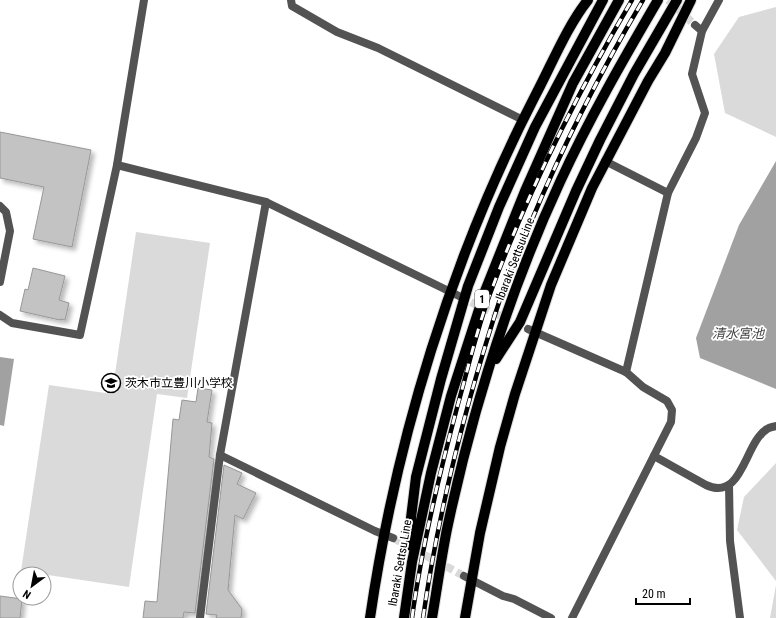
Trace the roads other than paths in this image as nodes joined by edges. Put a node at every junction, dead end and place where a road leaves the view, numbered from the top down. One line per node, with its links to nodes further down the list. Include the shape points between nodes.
1 (144, 0): 14 (street)
2 (291, 0): 12 (street, via 292,6 337,32 378,48)
3 (588, 0): 12 (main road, via 581,8)
4 (603, 0): 29 (main road, via 535,127 499,207 468,286 416,478 410,537)
5 (619, 0): 29 (main road, Ibaraki Settsu Line / 1, via 574,82 525,191 485,291 441,434)
6 (658, 0): 23 (main road, Ibaraki Settsu Line, via 620,65 559,183 514,295)
7 (677, 0): 23 (main road, via 634,74 600,140 520,322)
8 (691, 0): 13 (main road, via 665,53)
9 (719, 0): 11 (street)
10 (695, 24): 11 (street)
11 (702, 30): 15 (street, via 692,74 705,113 696,138)
12 (523, 120): 19 (main road, via 484,206)
13 (605, 161): 15 (street); 21 (main road)
14 (117, 165): 16 (street); 20 (street, via 80,335 12,323)
15 (668, 193): 22 (street)
16 (266, 202): 19 (street); 25 (street)
17 (0, 206): 18 (street, via 6,212 10,231)
18 (0, 282)
19 (455, 294): 28 (main road, via 410,426)
20 (0, 315)
21 (532, 331): 22 (street); 30 (main road)
22 (626, 372): 26 (street, via 643,387 667,401 672,410 671,422)
23 (488, 373): 36 (main road, Ibaraki Settsu Line, via 447,530)
24 (776, 426): 27 (street, via 768,428 753,444 741,470)
25 (220, 455): 28 (street); 32 (street)
26 (654, 456): 27 (street, via 712,488); 39 (street)
27 (729, 485): 40 (street, via 730,541)
28 (388, 536): 33 (main road, via 377,572)
29 (412, 562): 31 (main road, Ibaraki Settsu Line / 1)
30 (468, 578): 37 (main road); 38 (street)
31 (405, 604): 34 (main road, 1); 35 (main road, Ibaraki Settsu Line / 1)
32 (200, 618)
33 (370, 618)
34 (399, 618)
35 (404, 618)
36 (432, 618)
37 (465, 618)
38 (551, 618)
39 (572, 618)
40 (740, 618)

